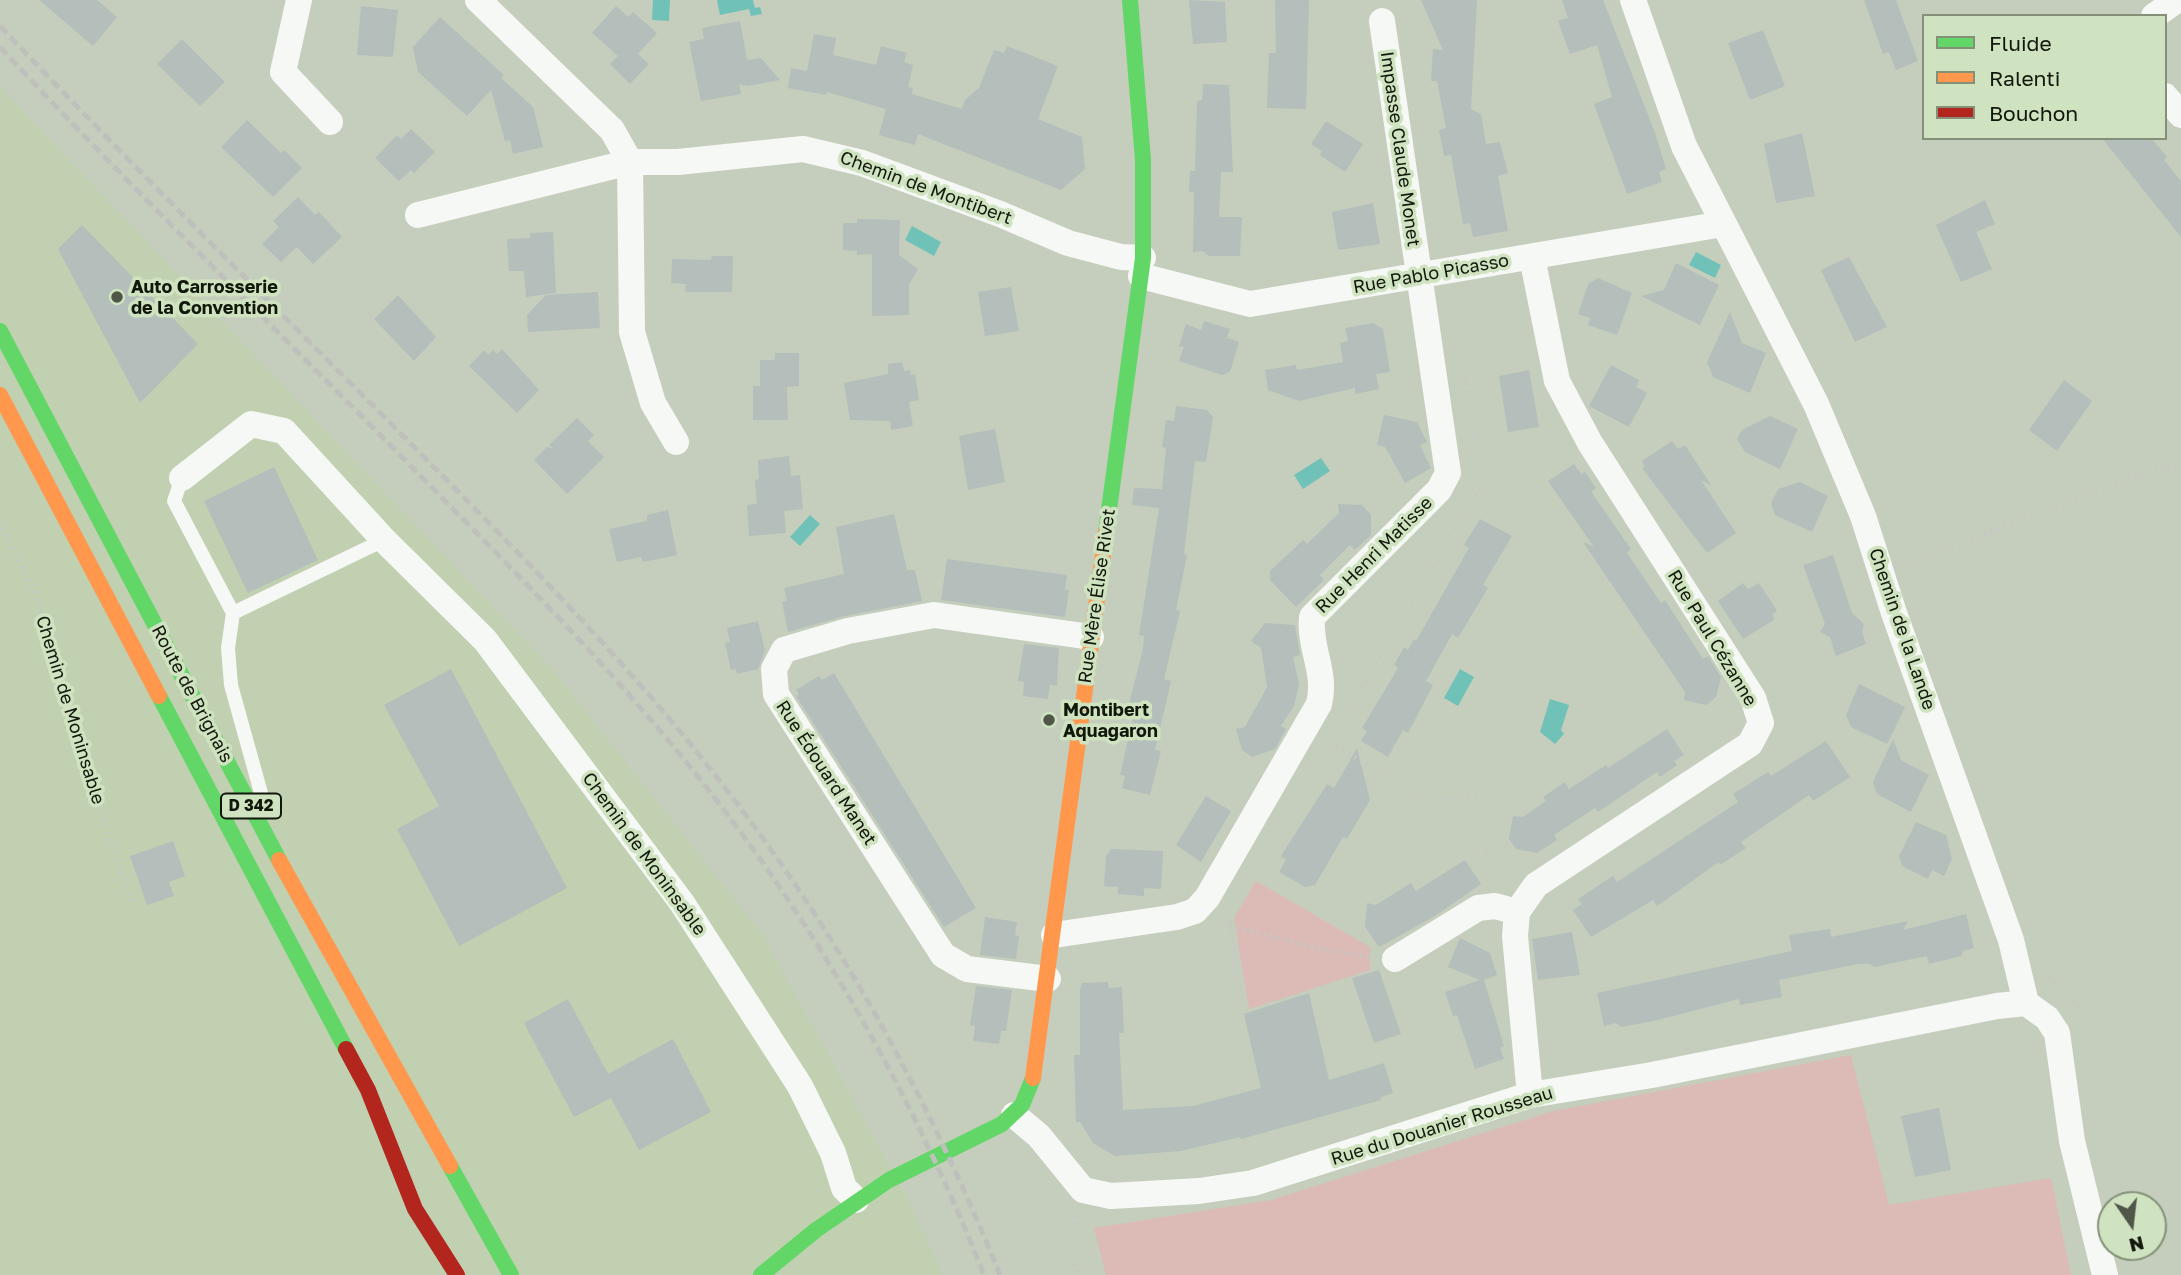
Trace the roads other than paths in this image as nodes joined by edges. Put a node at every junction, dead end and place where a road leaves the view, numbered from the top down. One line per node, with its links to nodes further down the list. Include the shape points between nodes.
1 (299, 0): 10 (street, via 284,72)
2 (478, 0): 11 (street, via 612,130)
3 (1130, 0): 15 (main road, Rue Mère Élise Rivet, via 1143,160)
4 (1633, 0): 13 (street, Chemin de la Lande, via 1684,146)
5 (2177, 0): 6 (street)
6 (2157, 14)
7 (1382, 21): 16 (street, Impasse Claude Monet)
8 (2167, 98): 9 (street)
9 (2181, 115)
10 (330, 122)
11 (630, 162): 12 (street, Chemin de Montibert); 15 (street, Chemin de Montibert, via 678,162 803,149 831,153); 19 (street, via 632,331 653,403)
12 (418, 215)
13 (1723, 224): 14 (street, Rue Pablo Picasso); 29 (street, Chemin de la Lande, via 1815,404 1858,504 2011,940)
14 (1532, 257): 16 (street, Rue Pablo Picasso); 25 (street, Rue Paul Cézanne, via 1557,381 1590,443 1753,698 1761,723 1750,744)
15 (1142, 267): 16 (street, Rue Pablo Picasso, via 1250,304); 23 (main road, Rue Mère Élise Rivet)
16 (1418, 277): 26 (street, Rue Henri Matisse, via 1448,473 1439,490 1312,617 1323,687 1319,704 1207,898 1195,911 1177,917)
17 (0, 331): 24 (main road, Route de Brignais / D 342)
18 (0, 395): 34 (main road, Route de Brignais / D 342, via 368,1090 415,1209)
19 (676, 442)
20 (181, 478): 21 (street, Chemin de Moninsable, via 251,424 284,431); 22 (lane, Chemin de Moninsable, via 174,500)
21 (384, 540): 22 (lane); 32 (street, Chemin de Moninsable, via 485,640 682,902 800,1086 833,1153 844,1188)
22 (233, 613): 24 (lane, via 228,648 231,685)
23 (1091, 637): 26 (main road, Rue Mère Élise Rivet); 28 (street, Rue Édouard Manet, via 934,615 848,631 784,650 774,669 776,694 943,955 967,969)
24 (281, 861): 35 (main road, Route de Brignais / D 342)
25 (1506, 909): 27 (street, via 1478,908); 30 (street, via 1515,936)
26 (1054, 935): 28 (main road, Rue Mère Élise Rivet)
27 (1395, 959)
28 (1048, 979): 31 (main road, Rue Mère Élise Rivet, via 1033,1082)
29 (2026, 1003): 30 (street, Rue du Douanier Rousseau); 38 (street, via 2047,1018 2057,1033 2072,1141)
30 (1530, 1095): 31 (street, Rue du Douanier Rousseau, via 1253,1183 1111,1196 1083,1190 1039,1136)
31 (1014, 1115): 32 (main road, Rue Mère Élise Rivet)
32 (856, 1200): 33 (main road, Rue Mère Élise Rivet)
33 (775, 1262): 36 (main road, Rue Mère Élise Rivet); 37 (main road, Rue Mère Élise Rivet)
34 (457, 1275)
35 (511, 1275)
36 (753, 1275)
37 (761, 1275)
38 (2105, 1275)

